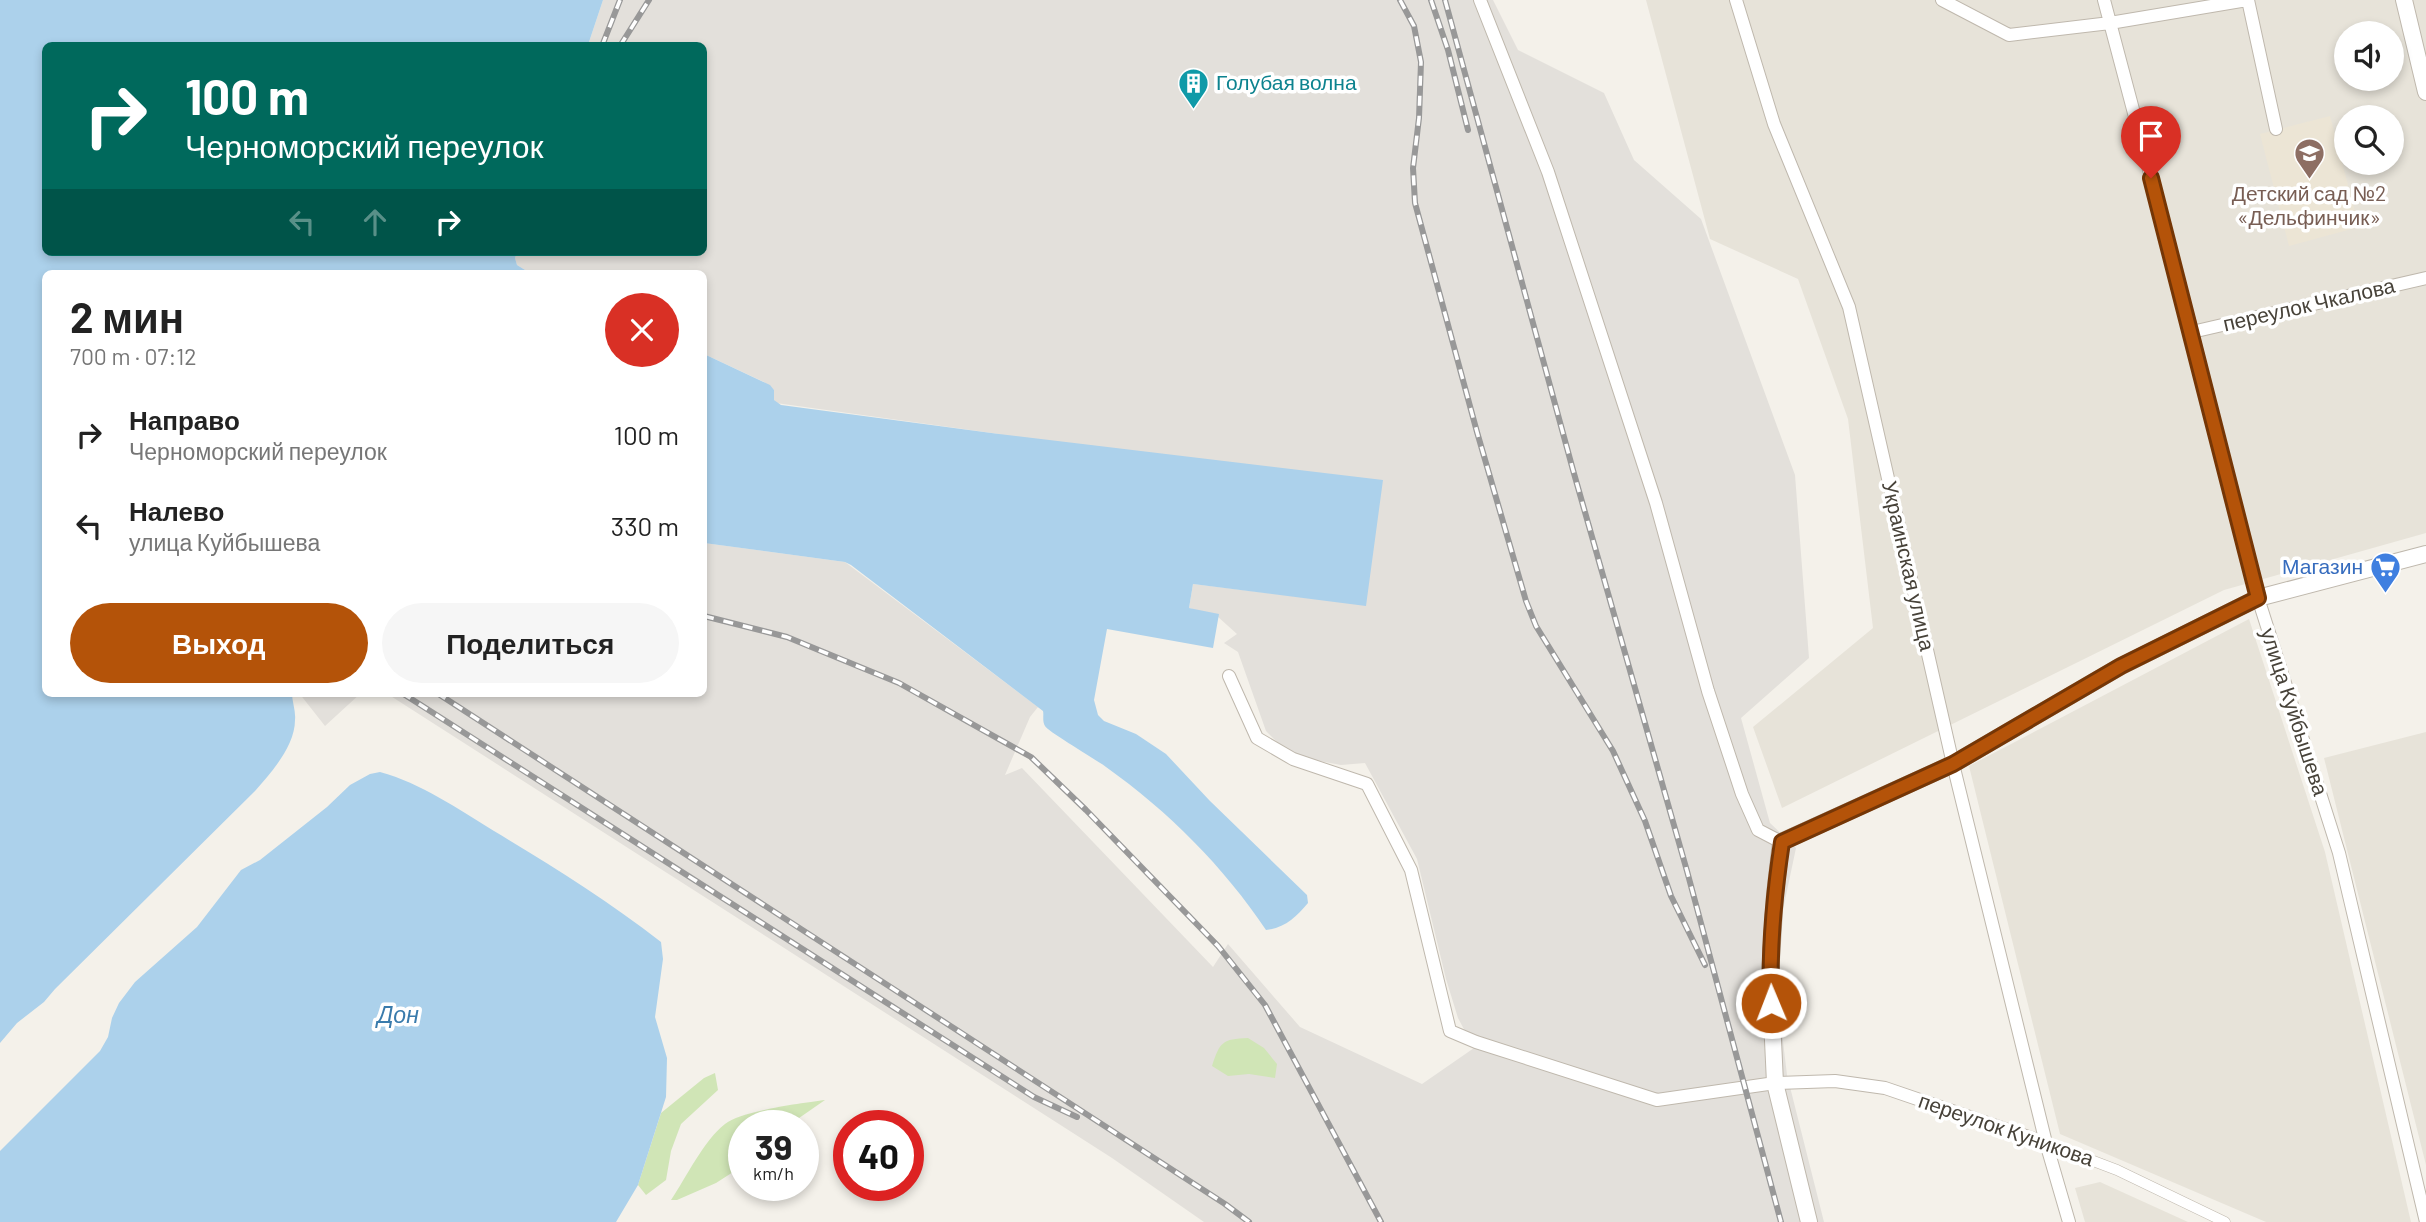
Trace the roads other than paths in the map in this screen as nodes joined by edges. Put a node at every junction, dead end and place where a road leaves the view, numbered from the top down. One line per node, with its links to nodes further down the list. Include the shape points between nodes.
1 (1480, 0): 17 (street, via 1548,172 1656,503 1742,794 1758,830)
2 (1736, 0): 16 (street, Украинская улица, via 1774,124 1849,307)
3 (1942, 0): 8 (street, via 2009,35)
4 (2104, 0): 8 (street, улица Куйбышева)
5 (2247, 0): 7 (street); 10 (street)
6 (2404, 0): 9 (street)
7 (2222, 1): 8 (street)
8 (2110, 23): 12 (street, улица Куйбышева)
9 (2426, 92)
10 (2276, 129)
11 (2426, 278): 12 (street, переулок Чкалова)
12 (2192, 332): 14 (street, улица Куйбышева)
13 (2426, 554): 14 (street)
14 (2258, 598): 16 (street, via 2121,666); 20 (street, улица Куйбышева, via 2339,853)
15 (1229, 676): 18 (street, переулок Куникова, via 1257,738 1293,759 1367,784 1411,870 1450,1031 1657,1100)
16 (1953, 764): 17 (street); 19 (street, Украинская улица)
17 (1782, 842): 18 (street, via 1770,976)
18 (1775, 1083): 19 (street, переулок Куникова, via 1835,1081 1885,1088); 21 (street)
19 (2046, 1143): 22 (street, Украинская улица); 23 (street, переулок Куникова, via 2117,1170)
20 (2423, 1196): 24 (street, улица Куйбышева)
21 (1809, 1222)
22 (2069, 1222)
23 (2225, 1222)
24 (2426, 1222)

